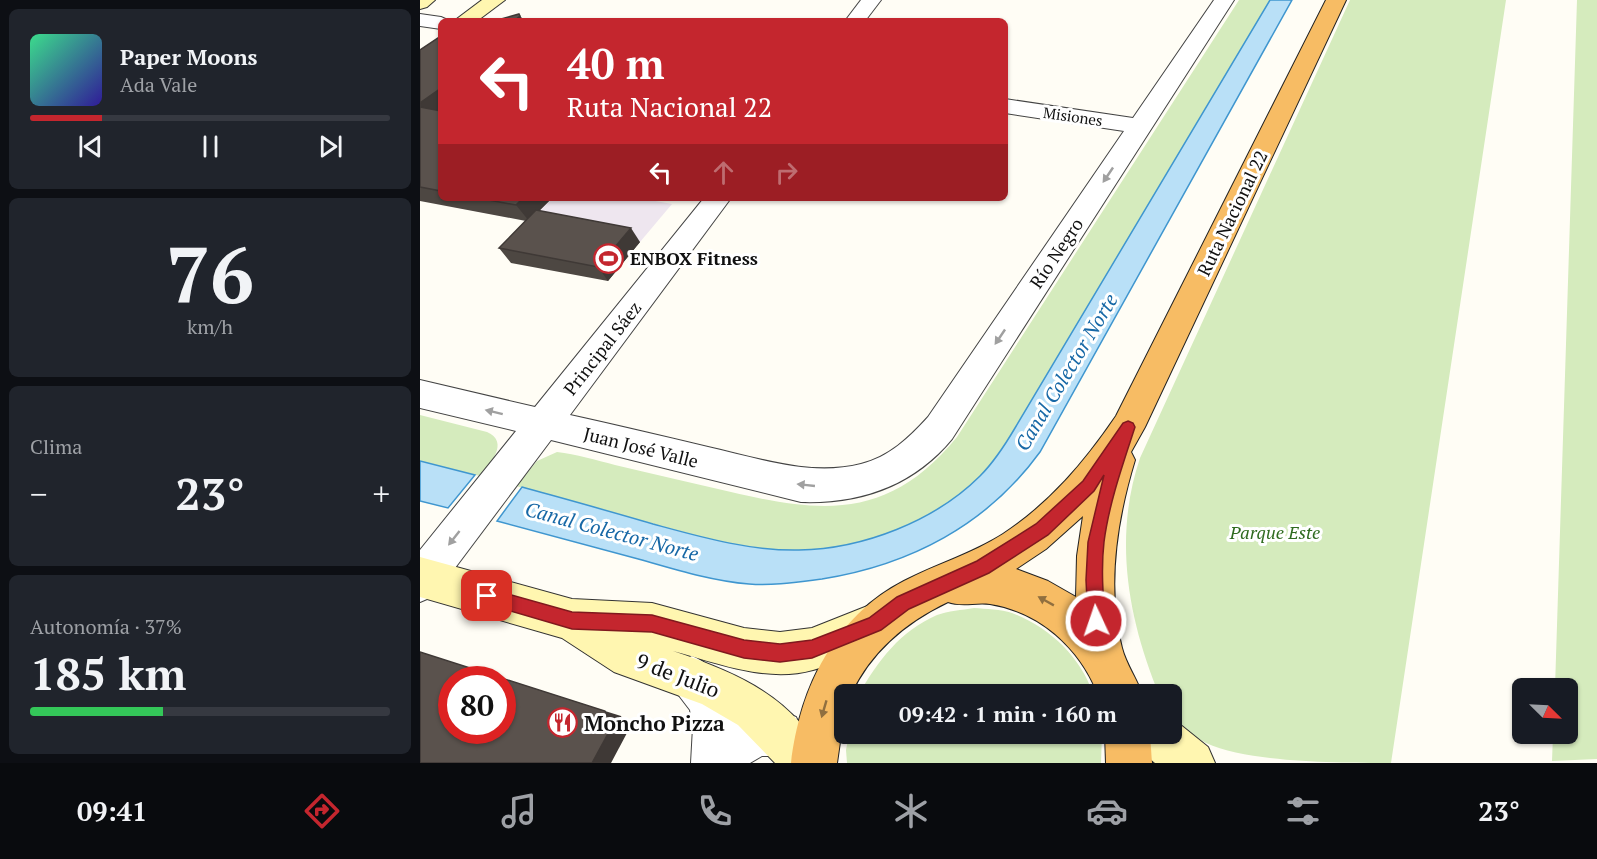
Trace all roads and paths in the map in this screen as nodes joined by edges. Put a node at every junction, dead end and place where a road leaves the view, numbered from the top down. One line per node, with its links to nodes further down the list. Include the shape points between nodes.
1 (425, 0): 5 (main road)
2 (495, 0): 7 (main road)
3 (872, 0): 8 (street)
4 (1224, 0): 12 (street, Río Negro)
5 (420, 3)
6 (1335, 3): 16 (highway, Ruta Nacional 22)
7 (468, 18)
8 (857, 18)
9 (420, 20): 10 (street)
10 (438, 33)
11 (1008, 106): 12 (street, Misiones)
12 (1140, 126): 17 (street, Río Negro, one-way to 17, via 931,440 908,461)
13 (716, 201): 15 (street, Principal Sáez)
14 (420, 394): 15 (street, Juan José Valle, one-way to 14)
15 (543, 423): 17 (street, Juan José Valle, one-way to 15, via 830,486 801,485); 18 (street, Principal Sáez, one-way to 18)
16 (1128, 427): 19 (highway, Ruta Nacional 22, via 1088,486 1042,530 983,567); 23 (highway, Ruta Nacional 22, via 1096,542 1095,600)
17 (864, 480)
18 (421, 579): 20 (main road, 9 de Julio)
19 (932, 590): 21 (highway, Ruta Nacional 22, via 903,603); 23 (highway, Ruta Nacional 22, one-way to 19, via 1087,634 1068,616 1026,591 980,582)
20 (572, 620): 21 (main road, 9 de Julio, via 652,624 744,649 780,653 812,649); 22 (main road, 9 de Julio, via 629,657)
21 (875, 624): 28 (highway, Ruta Nacional 22, one-way to 28, via 848,655 828,694 815,739)
22 (692, 678): 26 (main road, 9 de Julio, via 754,709); 27 (street, via 712,703)
23 (1116, 681)
24 (1128, 744): 29 (highway)
25 (1168, 744): 30 (main road)
26 (791, 748): 27 (street, via 763,732)
27 (714, 762)
28 (814, 763)
29 (1129, 763)
30 (1192, 763)

